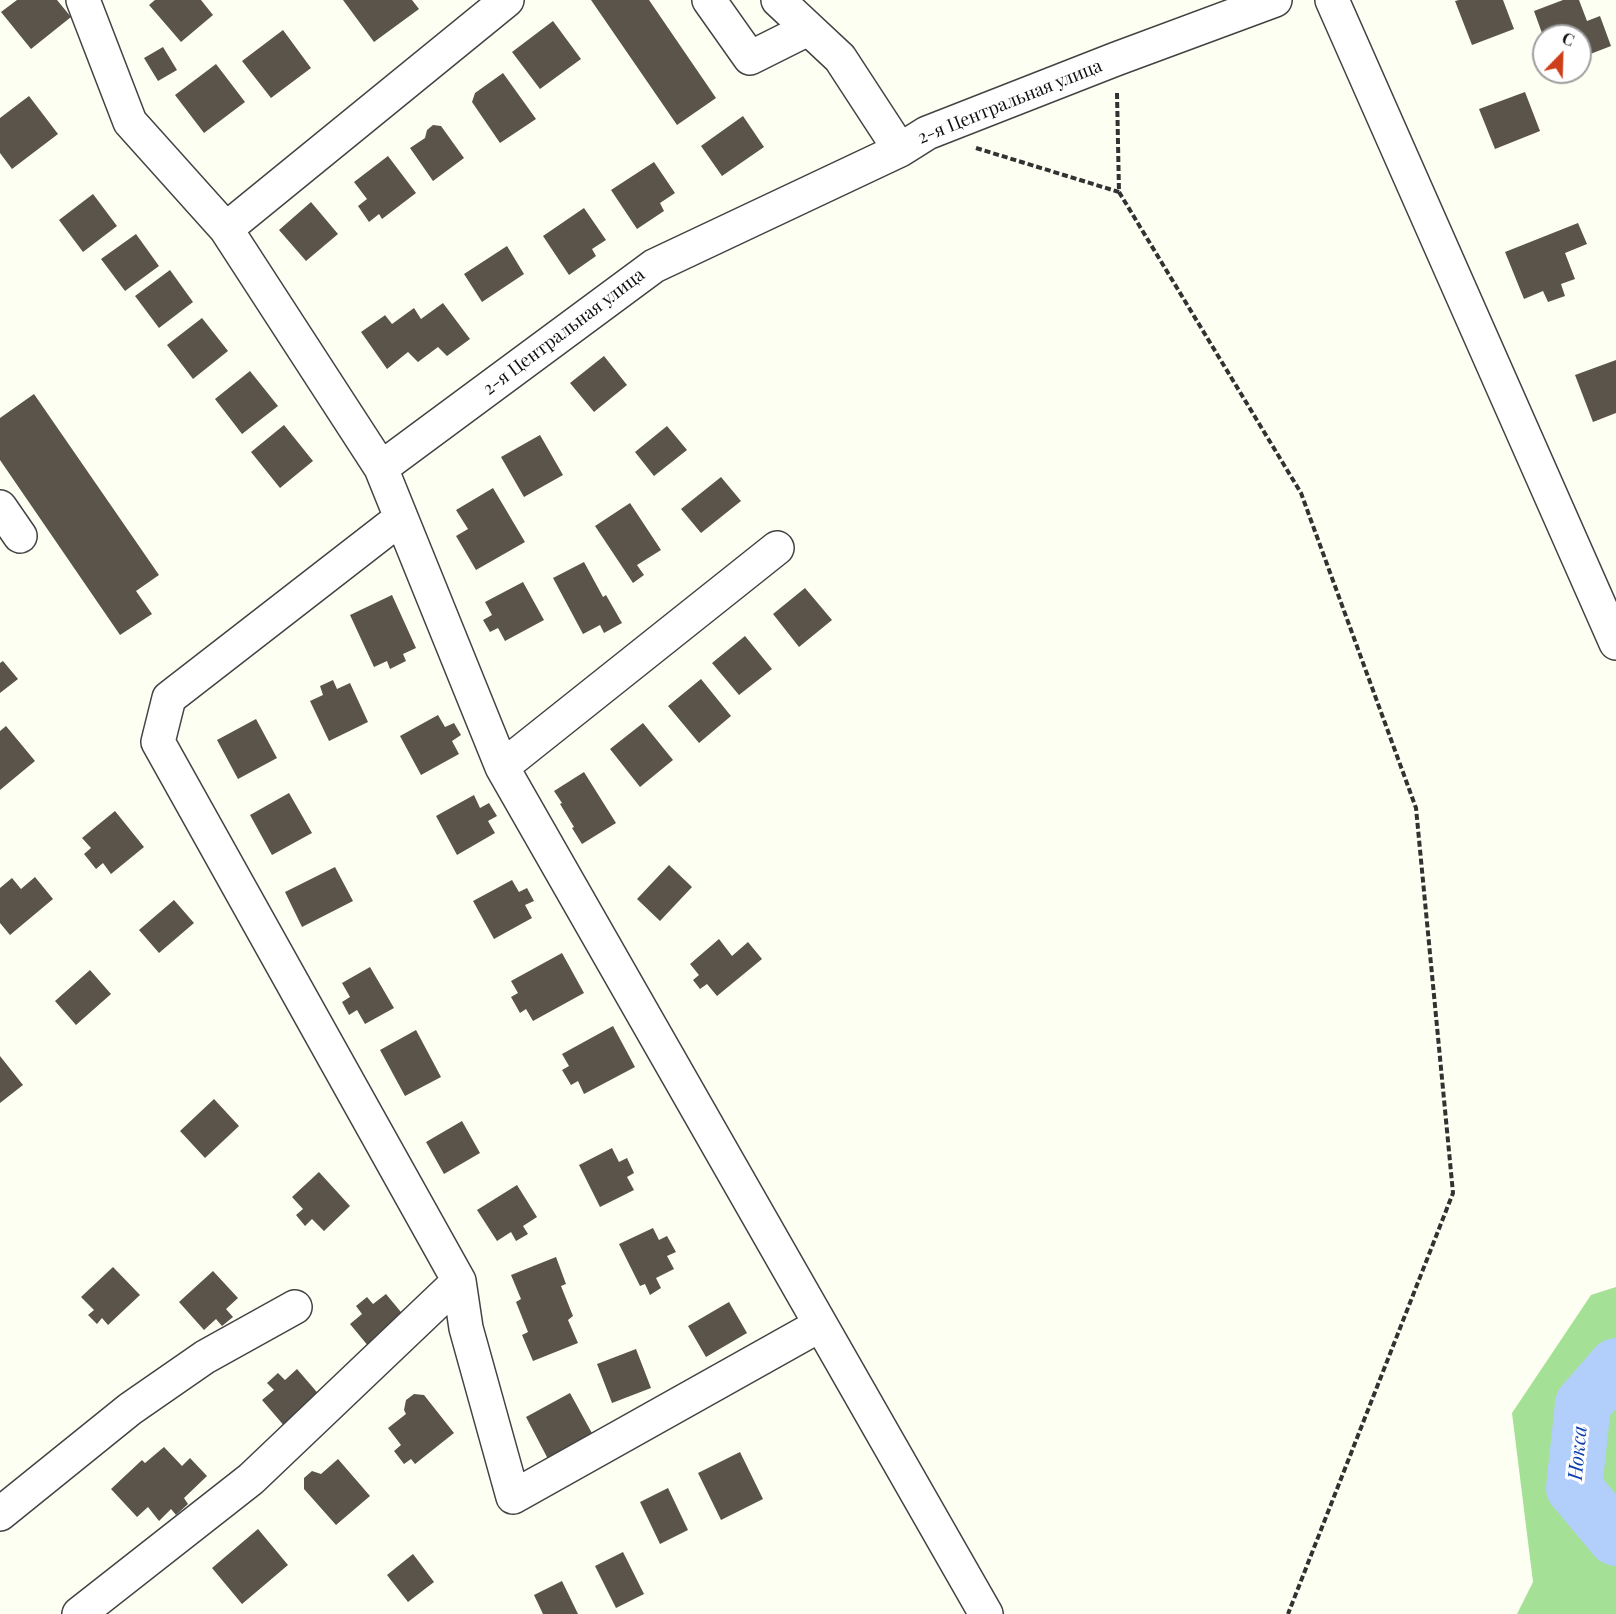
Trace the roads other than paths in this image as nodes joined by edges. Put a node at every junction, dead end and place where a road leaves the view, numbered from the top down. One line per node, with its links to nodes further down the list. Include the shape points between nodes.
1 (83, 0): 9 (street, via 130,122)
2 (507, 0): 9 (street)
3 (709, 0): 7 (street, via 750,58)
4 (778, 0): 7 (street)
5 (1275, 0): 8 (street, 2-я Центральная улица, via 1116,59)
6 (1332, 0): 15 (street)
7 (808, 28): 8 (street, via 840,58)
8 (914, 142): 10 (street, 2-я Центральная улица, via 654,266)
9 (226, 229): 10 (street)
10 (381, 468): 12 (street)
11 (0, 507): 13 (street)
12 (401, 518): 16 (street); 17 (street, via 169,698 158,742)
13 (20, 536)
14 (777, 548): 16 (street)
15 (1616, 643)
16 (502, 767): 19 (street)
17 (459, 1281): 19 (street, via 466,1328 513,1497); 21 (street, via 251,1479)
18 (295, 1307): 20 (street, via 205,1357 130,1409)
19 (820, 1325): 22 (street)
20 (0, 1514)
21 (79, 1614)
22 (986, 1614)

